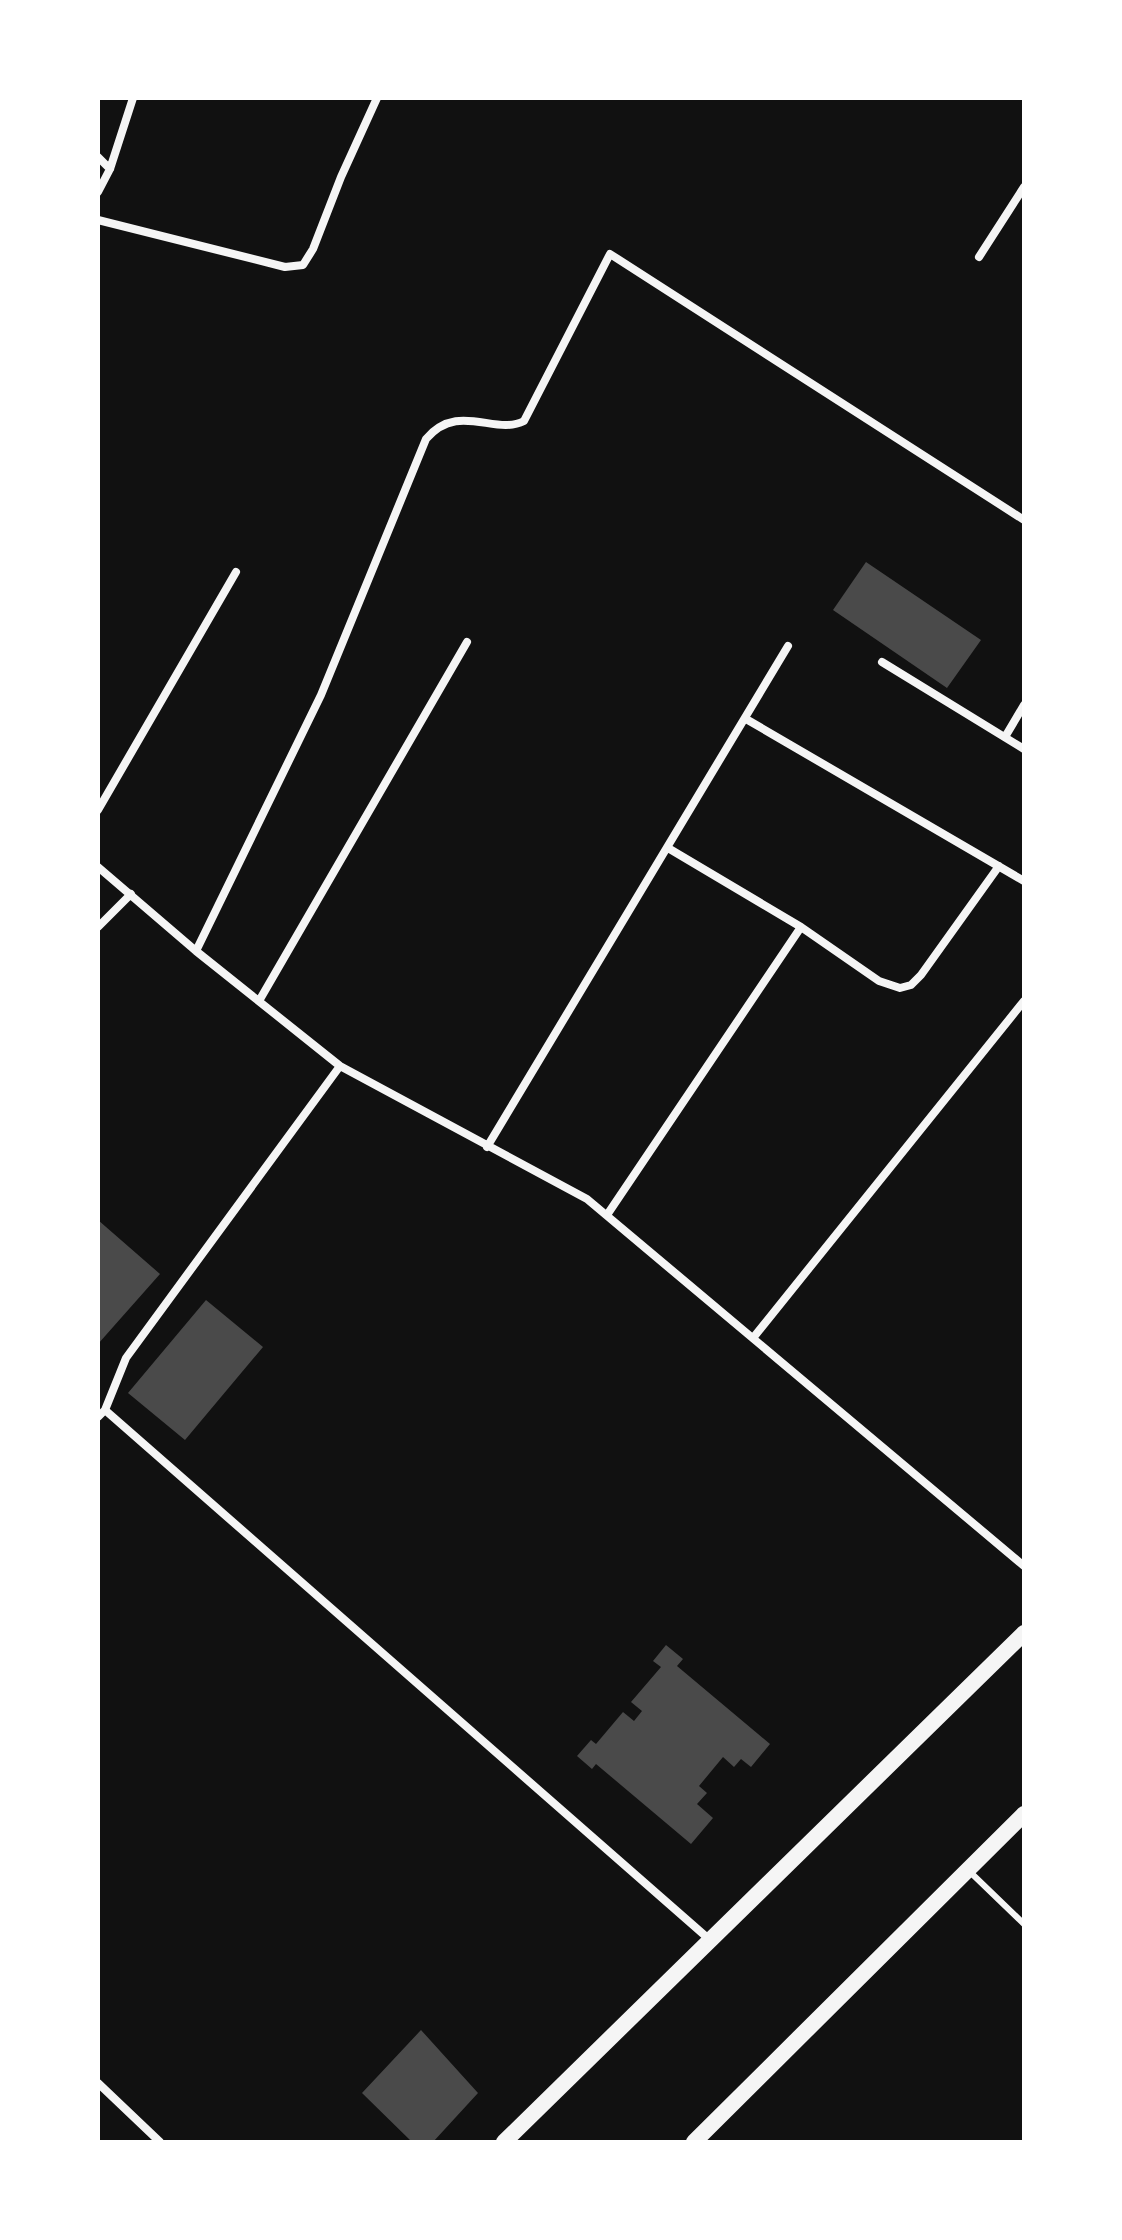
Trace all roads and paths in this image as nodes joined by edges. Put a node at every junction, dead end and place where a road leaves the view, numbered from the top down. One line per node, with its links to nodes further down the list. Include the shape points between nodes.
1 (133, 98): 4 (street)
2 (377, 98): 7 (street, via 303,265 285,267)
3 (98, 157): 4 (street)
4 (110, 169): 6 (street)
5 (1024, 187): 8 (street)
6 (98, 192)
7 (98, 220)
8 (979, 257)
9 (1024, 520): 26 (street, via 610,254 524,421 446,423 426,439 321,695)
10 (236, 572): 18 (street)
11 (467, 642): 27 (street)
12 (788, 646): 15 (street)
13 (882, 662): 16 (street)
14 (1024, 705): 16 (street)
15 (746, 719): 19 (street); 20 (street)
16 (1005, 737): 17 (street)
17 (1024, 749)
18 (98, 810)
19 (668, 848): 25 (street); 30 (street)
20 (999, 866): 22 (street); 25 (street, via 911,985 900,988 879,981)
21 (98, 867): 23 (street)
22 (1024, 881)
23 (131, 894): 24 (street); 26 (street)
24 (98, 927)
25 (801, 927): 31 (street)
26 (196, 951): 27 (street)
27 (259, 1001): 29 (street)
28 (1024, 1001): 32 (street)
29 (340, 1066): 30 (street); 33 (street, via 126,1358)
30 (487, 1147): 31 (street, via 587,1199)
31 (607, 1215): 32 (street)
32 (753, 1338): 34 (street)
33 (101, 1413): 39 (street)
34 (1024, 1566)
35 (1024, 1633): 39 (main road)
36 (1024, 1814): 37 (main road)
37 (968, 1870): 38 (lane); 43 (main road)
38 (1024, 1924)
39 (710, 1940): 42 (main road)
40 (98, 2083): 41 (street)
41 (160, 2142)
42 (504, 2142)
43 (694, 2142)

